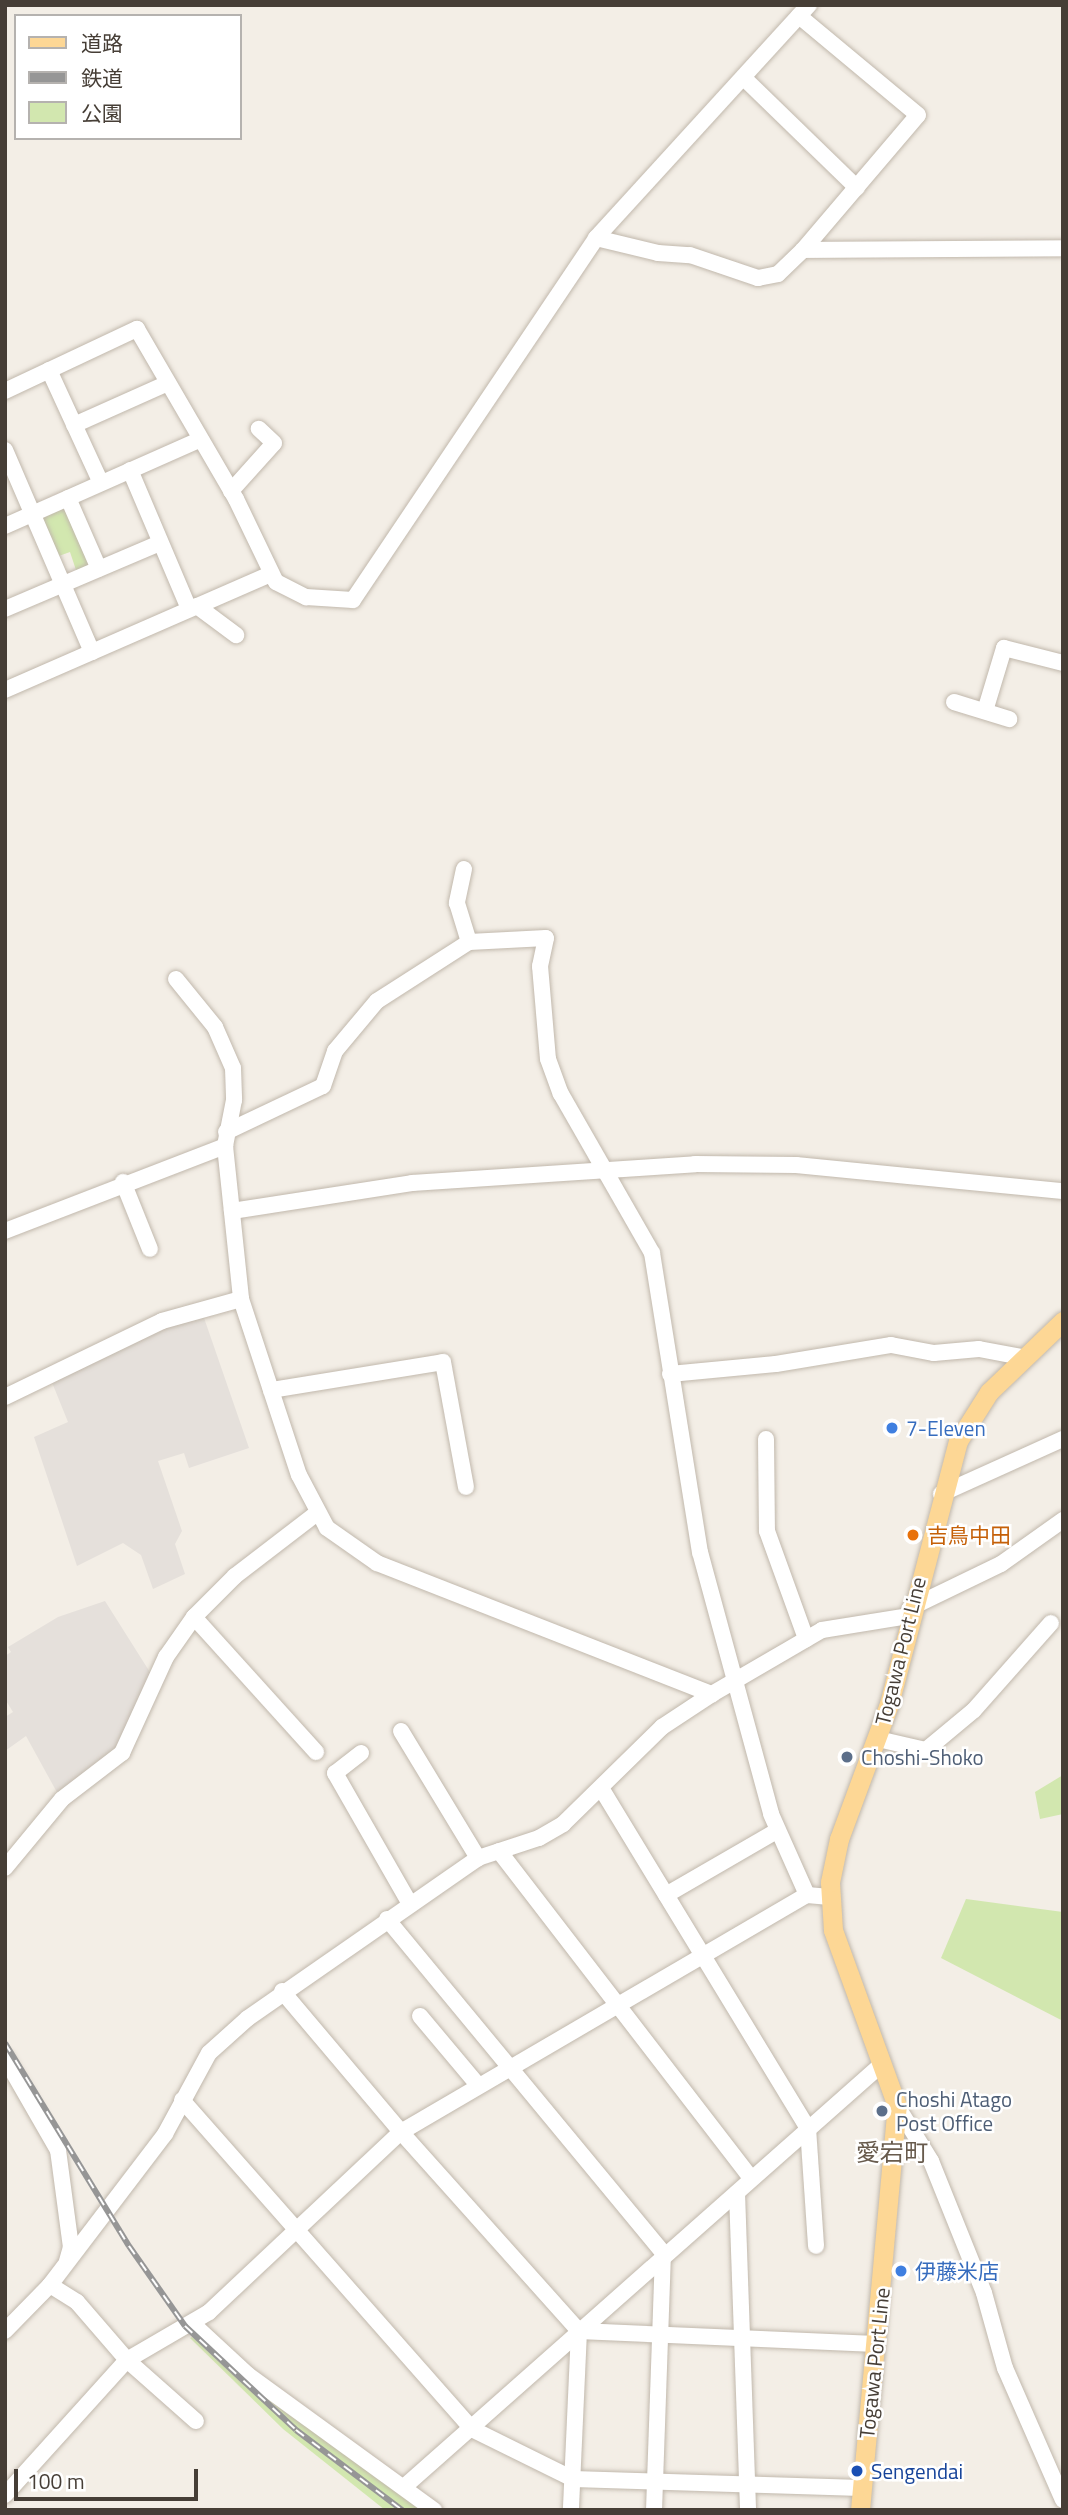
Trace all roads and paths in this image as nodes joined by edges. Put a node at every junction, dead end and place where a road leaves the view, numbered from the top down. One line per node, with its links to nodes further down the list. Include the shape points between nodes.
1 (804, 10): 2 (street); 3 (street, via 918,116)
2 (746, 79): 3 (street); 4 (street, via 688,133)
3 (856, 188): 6 (street)
4 (596, 238): 6 (street, via 658,253 690,255 758,278 778,274); 22 (street, via 353,600 306,597)
5 (1063, 248): 6 (street)
6 (803, 250)
7 (49, 370): 8 (street, via 137,329); 9 (street); 10 (street)
8 (168, 383): 10 (street); 12 (street)
9 (5, 391)
10 (74, 425): 15 (street)
11 (259, 429): 16 (street, via 274,443)
12 (201, 439): 14 (street); 16 (street)
13 (6, 456): 18 (street)
14 (130, 470): 15 (street); 20 (street)
15 (101, 483): 17 (street)
16 (231, 491): 22 (street)
17 (68, 498): 18 (street); 21 (street)
18 (33, 514): 19 (street); 23 (street)
19 (5, 526)
20 (160, 542): 21 (street); 24 (street)
21 (99, 569): 23 (street)
22 (270, 574): 24 (street)
23 (63, 584): 25 (street); 27 (street)
24 (193, 608): 26 (street); 27 (street)
25 (5, 609)
26 (236, 635)
27 (92, 652): 29 (street)
28 (1063, 663): 31 (street, via 1004,648)
29 (5, 690)
30 (954, 702): 31 (street)
31 (985, 711): 32 (street)
32 (1009, 719)
33 (464, 869): 34 (street, via 457,903)
34 (469, 942): 36 (street, via 377,1002 335,1051 323,1086); 37 (street, via 546,938 540,966 548,1059 561,1094)
35 (176, 979): 36 (street, via 215,1027 230,1059 234,1100)
36 (225, 1139): 38 (street); 40 (street)
37 (606, 1172): 39 (street, via 695,1164 796,1165); 40 (street, via 412,1182); 46 (street, via 652,1253)
38 (123, 1182): 41 (street); 42 (street)
39 (1063, 1191)
40 (232, 1211): 43 (street)
41 (5, 1231)
42 (150, 1249)
43 (241, 1299): 47 (street); 48 (street, via 162,1321)
44 (1063, 1321): 45 (main road, Togawa Port Line)
45 (1022, 1357): 46 (street, via 979,1349 934,1353 891,1345 776,1364); 52 (main road, Togawa Port Line, via 968,1422)
46 (670, 1374): 59 (street, via 700,1552)
47 (271, 1390): 51 (street, via 443,1362); 53 (street, via 299,1475)
48 (5, 1398)
49 (766, 1439): 58 (street, via 767,1531)
50 (1063, 1439): 52 (street)
51 (466, 1487)
52 (941, 1494): 55 (main road, Togawa Port Line)
53 (317, 1513): 56 (street, via 235,1576); 60 (street, via 342,1542 377,1563)
54 (1063, 1520): 55 (street, via 1001,1564)
55 (909, 1612): 58 (street, via 832,1628); 62 (main road, Togawa Port Line)
56 (194, 1616): 63 (street); 69 (street, via 166,1657 122,1753 62,1799)
57 (1051, 1623): 62 (street, via 974,1710 926,1750)
58 (806, 1639): 59 (street)
59 (734, 1682): 60 (street); 66 (street)
60 (712, 1694): 65 (street, via 662,1727)
61 (401, 1731): 68 (street)
62 (878, 1739): 72 (main road, Togawa Port Line, via 839,1839)
63 (316, 1752)
64 (361, 1754): 73 (street, via 335,1773)
65 (601, 1788): 67 (street, via 563,1824); 70 (street)
66 (778, 1830): 70 (street); 71 (street)
67 (499, 1851): 68 (street); 77 (street)
68 (478, 1858): 73 (street)
69 (5, 1868)
70 (666, 1895): 75 (street)
71 (807, 1895): 72 (street); 75 (street)
72 (830, 1897): 80 (main road, Togawa Port Line, via 838,1947)
73 (410, 1904): 74 (street)
74 (387, 1919): 76 (street); 81 (street)
75 (703, 1955): 77 (street); 85 (street)
76 (282, 1991): 83 (street, via 209,2053); 86 (street)
77 (615, 2007): 81 (street); 87 (street)
78 (420, 2016): 82 (street)
79 (5, 2058): 92 (street, via 58,2150 71,2247)
80 (882, 2064): 84 (main road, Togawa Port Line); 85 (street)
81 (505, 2067): 82 (street); 91 (street)
82 (477, 2084): 86 (street)
83 (182, 2099): 89 (street); 92 (street, via 165,2134)
84 (897, 2106): 99 (main road, Togawa Port Line); 109 (street, via 931,2161 984,2293 1005,2368)
85 (808, 2128): 87 (street); 90 (street)
86 (401, 2132): 89 (street); 96 (street)
87 (751, 2178): 88 (street)
88 (737, 2193): 91 (street); 98 (street)
89 (298, 2228): 94 (street, via 209,2312); 102 (street)
90 (816, 2246)
91 (663, 2253): 96 (street); 97 (street)
92 (66, 2263): 93 (street)
93 (50, 2285): 95 (street); 100 (street, via 77,2302)
94 (192, 2322): 100 (street); 106 (street, via 248,2375)
95 (5, 2331)
96 (579, 2331): 97 (street); 102 (street); 103 (street)
97 (664, 2334): 98 (street); 104 (street)
98 (744, 2339): 99 (street); 105 (street)
99 (876, 2344): 107 (main road, Togawa Port Line)
100 (127, 2360): 101 (street); 108 (street)
101 (196, 2421)
102 (472, 2428): 103 (street); 106 (street)
103 (573, 2479): 104 (street); 112 (street)
104 (656, 2479): 105 (street); 113 (street)
105 (748, 2483): 107 (street); 114 (street)
106 (404, 2487): 111 (street)
107 (861, 2488): 115 (main road, Togawa Port Line)
108 (5, 2495)
109 (1063, 2500)
110 (1063, 2507): 116 (street)
111 (434, 2510)
112 (571, 2510)
113 (654, 2510)
114 (748, 2510)
115 (860, 2510)
116 (1058, 2510)

